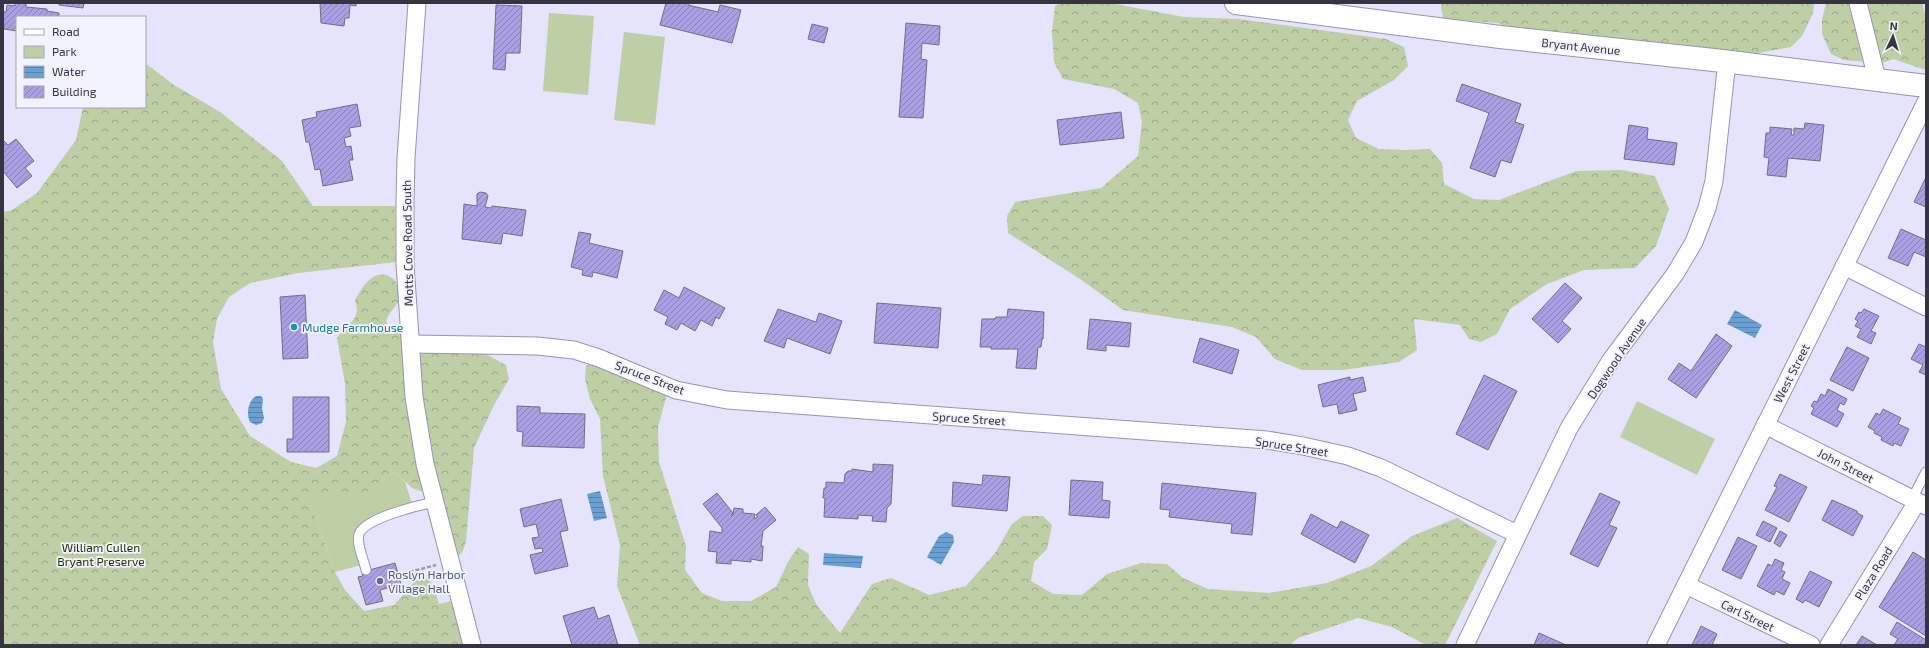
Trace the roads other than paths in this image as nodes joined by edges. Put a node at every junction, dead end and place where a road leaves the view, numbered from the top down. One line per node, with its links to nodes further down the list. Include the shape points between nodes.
1 (417, 3): 10 (street, Motts Cove Road South, via 405,194 405,264)
2 (1236, 3): 4 (main road, Bryant Avenue, via 1500,37)
3 (1858, 3): 5 (street)
4 (1727, 61): 5 (main road, Bryant Avenue); 15 (street, Dogwood Avenue, via 1714,180 1694,242 1675,274 1611,360 1592,390 1570,428)
5 (1877, 79): 6 (main road, Bryant Avenue)
6 (1926, 86)
7 (1926, 102): 8 (street, West Street)
8 (1844, 266): 9 (street); 11 (street, West Street)
9 (1926, 307)
10 (411, 344): 13 (street, Motts Cove Road South, via 414,397); 15 (street, Spruce Street, via 537,346 574,350 676,390 727,400 1251,439 1303,446 1348,456 1381,468)
11 (1765, 425): 14 (street, John Street); 17 (street, West Street)
12 (1926, 472): 14 (lane)
13 (434, 502): 16 (lane, via 386,517 361,531 358,540); 18 (street, Motts Cove Road South)
14 (1919, 502): 22 (street, Plaza Road)
15 (1518, 534): 19 (street, Dogwood Avenue)
16 (366, 570)
17 (1686, 585): 20 (street, West Street); 21 (street, Carl Street)
18 (472, 645)
19 (1465, 645)
20 (1656, 645)
21 (1811, 645)
22 (1829, 645)

